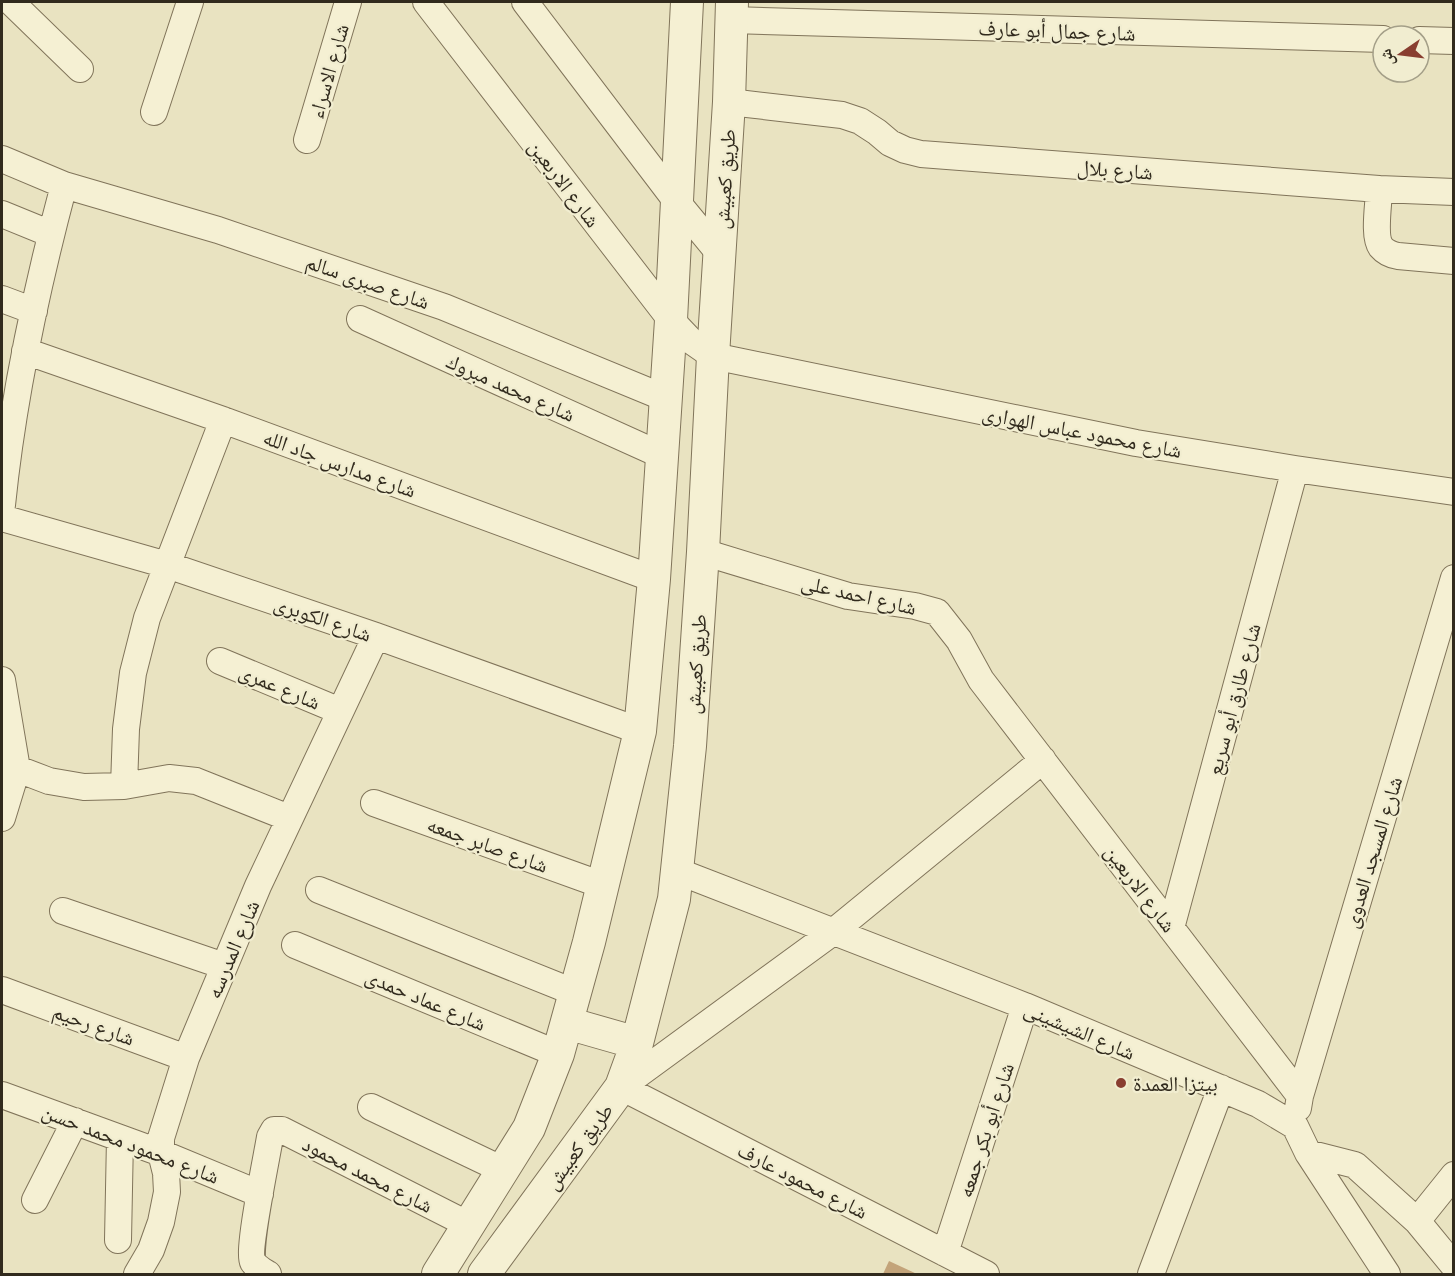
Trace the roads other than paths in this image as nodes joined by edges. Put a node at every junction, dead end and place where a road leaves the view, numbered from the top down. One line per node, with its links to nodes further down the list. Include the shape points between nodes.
1 (11, 2): 11 (street)
2 (190, 2): 13 (street)
3 (348, 2): 14 (street, شارع الاسراء)
4 (426, 2): 27 (street, شارع الاربعين)
5 (525, 2): 19 (street)
6 (687, 2): 19 (street)
7 (732, 11): 8 (street, شارع جمال أبو عارف); 12 (street, طريق كعبيش)
8 (1371, 38)
9 (1431, 40): 10 (street)
10 (1454, 41)
11 (80, 69)
12 (729, 102): 17 (street, شارع بلال, via 842,115 860,121 905,150 921,154); 22 (street, طريق كعبيش)
13 (154, 112)
14 (307, 140)
15 (2, 159): 16 (street, شارع صبرى سالم)
16 (64, 185): 21 (street); 30 (street, شارع صبرى سالم, via 219,230 444,307)
17 (1379, 189): 18 (street, شارع بلال); 23 (street, via 1378,241 1382,249 1398,256)
18 (1454, 192)
19 (677, 202): 22 (street); 27 (street)
20 (2, 214): 21 (street)
21 (51, 234): 25 (street)
22 (719, 253): 29 (street, طريق كعبيش)
23 (1454, 261)
24 (2, 299): 25 (street)
25 (34, 311): 28 (street)
26 (360, 319): 33 (street, شارع محمد مبروك)
27 (670, 320): 29 (street, شارع الاربعين); 30 (street)
28 (25, 351): 31 (street); 32 (street, شارع مدارس جاد الله)
29 (713, 356): 34 (street, شارع محمود عباس الهوارى, via 1136,443); 37 (street, طريق كعبيش)
30 (665, 398): 33 (street)
31 (8, 404): 36 (street)
32 (223, 420): 38 (street); 40 (street, شارع مدارس جاد الله)
33 (661, 455): 40 (street)
34 (1295, 469): 35 (street, شارع محمود عباس الهوارى); 57 (street, شارع طارق أبو سريع)
35 (1454, 492)
36 (2, 503): 38 (street, شارع الكوبرى)
37 (703, 552): 44 (street, شارع احمد على, via 848,596 937,612); 53 (street, طريق كعبيش)
38 (167, 565): 41 (street, شارع الكوبرى); 49 (street, via 147,618 133,673)
39 (1454, 578): 70 (street, شارع المسجد العدوى)
40 (654, 579): 46 (street)
41 (376, 636): 45 (street, شارع المدرسه); 46 (street, شارع الكوبرى)
42 (220, 661): 45 (street, شارع عمرى)
43 (2, 680): 48 (street)
44 (981, 680): 47 (street, شارع الاربعين)
45 (340, 711): 52 (street, شارع المدرسه)
46 (640, 731): 54 (street)
47 (1043, 760): 57 (street, شارع الاربعين); 58 (street)
48 (9, 766): 49 (street, via 50,781 84,787); 51 (street)
49 (123, 786): 52 (street, via 168,778 196,781)
50 (374, 803): 54 (street, شارع صابر جمعه)
51 (2, 818)
52 (289, 818): 60 (street, شارع المدرسه)
53 (677, 871): 58 (street, شارع الشيشينى); 65 (street, طريق كعبيش, via 674,899)
54 (602, 885): 62 (street)
55 (319, 890): 62 (street)
56 (63, 912): 60 (street)
57 (1171, 928): 70 (street, شارع الاربعين)
58 (833, 932): 63 (street, شارع الشيشينى); 68 (street)
59 (295, 945): 66 (street, شارع عماد حمدى)
60 (225, 966): 67 (street, شارع المدرسه)
61 (2, 990): 67 (street, شارع رحيم)
62 (576, 993): 64 (street)
63 (1025, 1006): 69 (street, شارع الشيشينى); 85 (street, شارع أبو بكر جمعه)
64 (567, 1023): 65 (street); 66 (street)
65 (637, 1043): 68 (street, طريق كعبيش)
66 (558, 1054): 78 (street, via 529,1128)
67 (186, 1058): 76 (street, شارع المدرسه, via 161,1138)
68 (621, 1087): 85 (street, شارع محمود عارف); 90 (street, طريق كعبيش)
69 (1221, 1089): 74 (street, شارع الشيشينى, via 1258,1104); 92 (street)
70 (1300, 1096): 74 (street, شارع المسجد العدوى)
71 (8, 1104): 73 (street, شارع محمود محمد حسن)
72 (371, 1107): 78 (street)
73 (75, 1121): 75 (street, شارع محمود محمد حسن); 81 (street)
74 (1295, 1126): 77 (street)
75 (120, 1138): 76 (street, شارع محمود محمد حسن); 84 (street)
76 (161, 1153): 80 (street, شارع محمود محمد حسن); 87 (street, شارع المدرسه, via 167,1192 151,1250)
77 (1308, 1153): 82 (street, via 1355,1165); 93 (street)
78 (503, 1170): 83 (street)
79 (1454, 1175): 82 (street)
80 (260, 1194): 83 (street, شارع محمد محمود, via 270,1137 273,1130 282,1130); 88 (street, via 252,1261)
81 (35, 1200)
82 (1417, 1221): 86 (street)
83 (469, 1225): 89 (street)
84 (118, 1240)
85 (945, 1253): 91 (street, شارع محمود عارف)
86 (1454, 1266)
87 (137, 1275)
88 (268, 1275)
89 (438, 1275)
90 (484, 1275)
91 (986, 1275)
92 (1151, 1275)
93 (1387, 1275)

